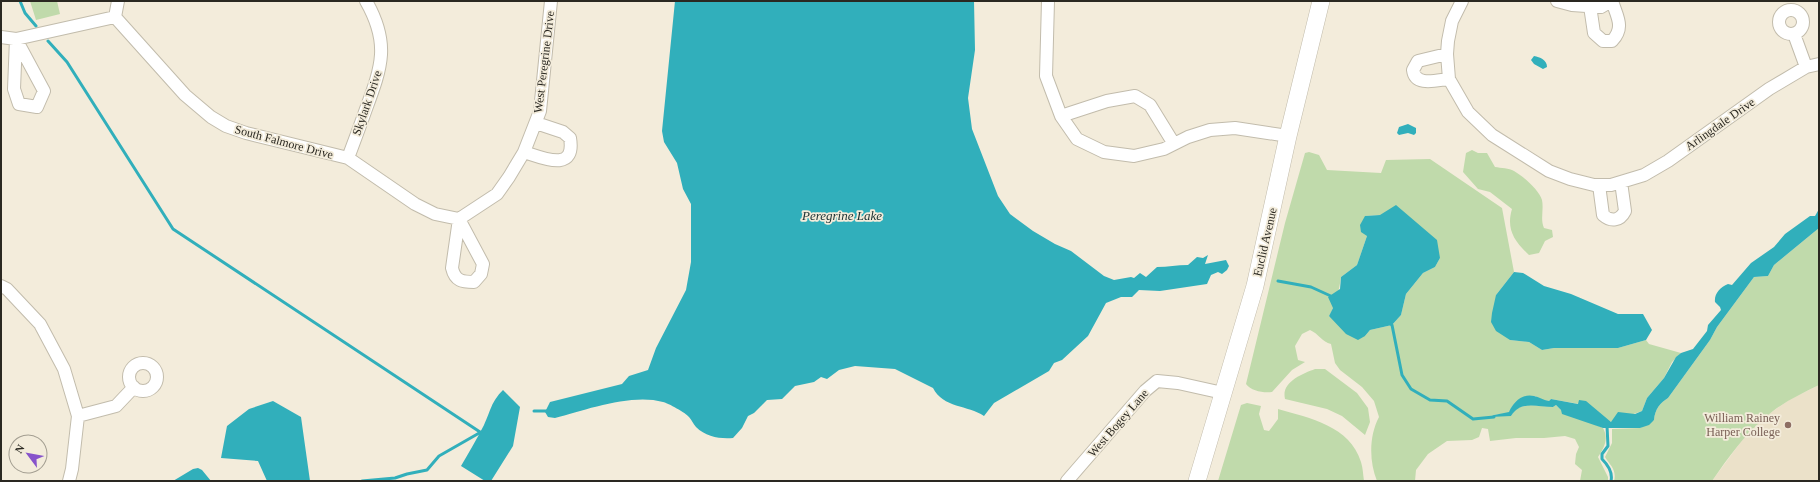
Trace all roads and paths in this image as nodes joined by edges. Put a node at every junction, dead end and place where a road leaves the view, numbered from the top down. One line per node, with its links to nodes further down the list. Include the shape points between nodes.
1 (118, 1): 10 (street)
2 (366, 1): 23 (street, Skylark Drive, via 380,37 381,54 378,78)
3 (551, 1): 19 (street, West Peregrine Drive, via 540,112)
4 (1048, 1): 18 (street, via 1046,76)
5 (1321, 1): 20 (main road, Euclid Avenue)
6 (1462, 1): 14 (street, via 1452,21)
7 (1557, 1): 9 (street)
8 (1611, 1): 9 (street, via 1601,8); 9 (street, via 1620,24 1619,34 1612,41 1603,41 1594,33)
9 (1590, 6)
10 (115, 17): 13 (street); 23 (street, South Falmore Drive, via 185,95 210,117 246,133)
11 (1794, 34): 16 (street)
12 (1, 37): 13 (street)
13 (16, 39): 13 (street, via 14,89 19,104 38,107 44,91)
14 (1447, 54): 17 (street); 17 (street, via 1418,61 1413,70 1415,77 1421,81)
15 (1819, 64): 16 (street, Arlingdale Drive)
16 (1806, 67): 24 (street, Arlingdale Drive, via 1668,161 1644,175)
17 (1449, 79): 25 (street, Arlingdale Drive, via 1468,112 1492,135 1549,170 1570,179)
18 (1061, 116): 21 (street, via 1077,139 1104,152 1134,156); 21 (street, via 1107,101 1134,96 1150,105)
19 (536, 123): 22 (street, West Peregrine Drive); 22 (street, West Peregrine Drive, via 563,132 570,138 569,154 564,160 552,161)
20 (1288, 136): 21 (street, via 1235,128 1210,130); 29 (main road, Euclid Avenue, via 1254,286)
21 (1174, 144)
22 (524, 152): 26 (street, West Peregrine Drive, via 497,194)
23 (348, 158): 26 (street, South Falmore Drive, via 415,204 435,214)
24 (1621, 182): 25 (street, Arlingdale Drive); 25 (street, via 1625,210 1620,218 1615,220 1603,214)
25 (1599, 185)
26 (459, 219): 26 (street, via 452,268 458,280 474,282 481,274 483,264)
27 (1, 286): 30 (street, via 7,289 40,324 64,369)
28 (134, 387): 30 (street, via 116,406)
29 (1223, 393): 32 (street, West Bogey Lane, via 1157,381 1145,391); 33 (main road, Euclid Avenue)
30 (78, 416): 31 (street)
31 (69, 481)
32 (1067, 481)
33 (1197, 481)

